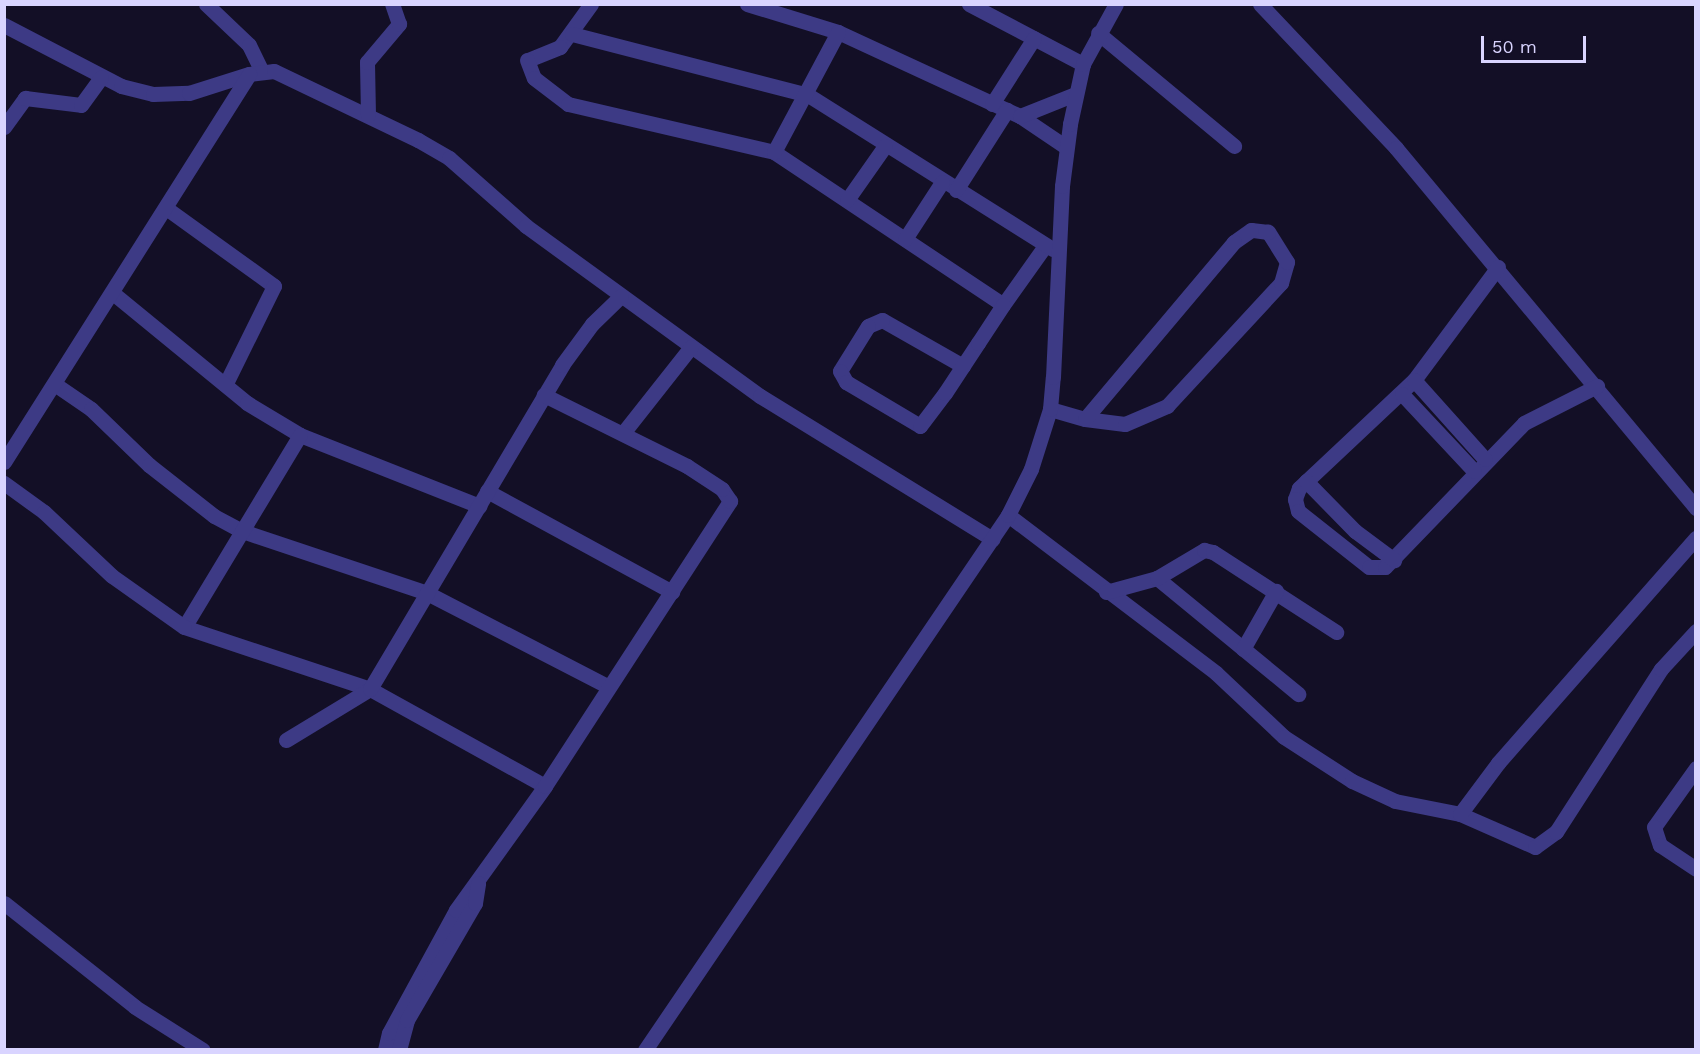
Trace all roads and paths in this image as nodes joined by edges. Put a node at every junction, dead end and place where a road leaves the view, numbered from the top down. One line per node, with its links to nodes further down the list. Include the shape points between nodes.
1 (206, 4): 14 (street, via 249,45)
2 (392, 4): 20 (street, via 399,24 367,62)
3 (591, 4): 11 (street)
4 (747, 4): 9 (street)
5 (969, 4): 12 (street)
6 (1116, 4): 10 (street)
7 (1260, 4): 32 (street, via 1396,148)
8 (4, 25): 15 (street)
9 (838, 32): 17 (street); 18 (street)
10 (1098, 33): 13 (street); 23 (street)
11 (572, 34): 17 (street); 25 (street, via 554,51 527,60 534,78 562,100 598,113)
12 (1034, 38): 13 (street); 18 (street)
13 (1083, 64): 16 (street)
14 (256, 73): 15 (street, via 189,93 153,94); 20 (street, via 293,77); 29 (street)
15 (101, 77): 21 (street, via 81,105 25,98)
16 (1075, 94): 19 (street); 24 (street)
17 (808, 95): 22 (street); 25 (street)
18 (992, 104): 19 (street)
19 (1014, 113): 24 (street); 27 (street)
20 (368, 114): 34 (street, via 449,158 499,205)
21 (4, 127)
22 (885, 146): 26 (street); 28 (street)
23 (1234, 146)
24 (1066, 147): 31 (street)
25 (774, 152): 28 (street)
26 (942, 182): 27 (street); 30 (street)
27 (956, 190): 31 (street)
28 (847, 200): 30 (street)
29 (166, 208): 33 (street); 40 (street, via 274,286)
30 (905, 239): 35 (street)
31 (1052, 249): 35 (street); 44 (street)
32 (1498, 267): 38 (street); 41 (street)
33 (114, 294): 39 (street); 40 (street)
34 (621, 296): 36 (street); 43 (street, via 576,343)
35 (1003, 305): 37 (street)
36 (691, 347): 46 (street); 59 (street, via 769,402)
37 (963, 366): 37 (street, via 882,320 868,326 840,371 846,382 918,426)
38 (1414, 380): 42 (street); 48 (street)
39 (56, 385): 49 (street); 57 (street, via 92,409 182,491)
40 (225, 385): 47 (street)
41 (1597, 386): 48 (street, via 1524,423); 55 (street)
42 (1402, 394): 50 (street); 51 (street)
43 (544, 395): 46 (street); 53 (street)
44 (1050, 409): 45 (street); 56 (street, via 1031,469)
45 (1085, 419): 45 (street, via 1125,424 1167,406 1281,283 1287,262 1268,232 1251,230 1234,242)
46 (622, 433): 63 (street, via 687,466 728,495 729,508)
47 (300, 435): 54 (street); 57 (street)
48 (1485, 459): 50 (street)
49 (4, 462)
50 (1474, 471): 60 (street)
51 (1306, 482): 60 (street, via 1355,531); 60 (street, via 1295,499 1298,511 1369,567 1385,567)
52 (4, 483): 66 (street, via 44,512 112,576)
53 (487, 491): 54 (street); 63 (street)
54 (478, 506): 65 (street)
55 (1695, 508)
56 (1008, 515): 59 (street); 64 (street)
57 (242, 531): 65 (street); 66 (street)
58 (1695, 538): 76 (street, via 1498,763)
59 (992, 539): 83 (street)
60 (1394, 560)
61 (1157, 578): 62 (street, via 1204,550); 64 (street); 69 (street)
62 (1276, 591): 68 (street); 69 (street)
63 (672, 592): 70 (street)
64 (1106, 592): 76 (street, via 1216,673 1284,737 1352,781 1395,801)
65 (427, 593): 70 (street); 71 (street)
66 (184, 627): 71 (street)
67 (1695, 631): 76 (street, via 1661,669 1545,843 1530,846)
68 (1336, 632)
69 (1243, 649): 72 (street)
70 (607, 686): 75 (street)
71 (370, 689): 73 (street); 75 (street)
72 (1298, 694)
73 (286, 740)
74 (1695, 768): 77 (street, via 1654,827 1660,844)
75 (545, 786): 79 (street, via 478,883 475,903)
76 (1460, 814)
77 (1695, 869)
78 (4, 903): 80 (street, via 135,1007)
79 (403, 1018): 81 (street); 82 (street)
80 (203, 1050)
81 (385, 1050)
82 (399, 1050)
83 (645, 1050)

